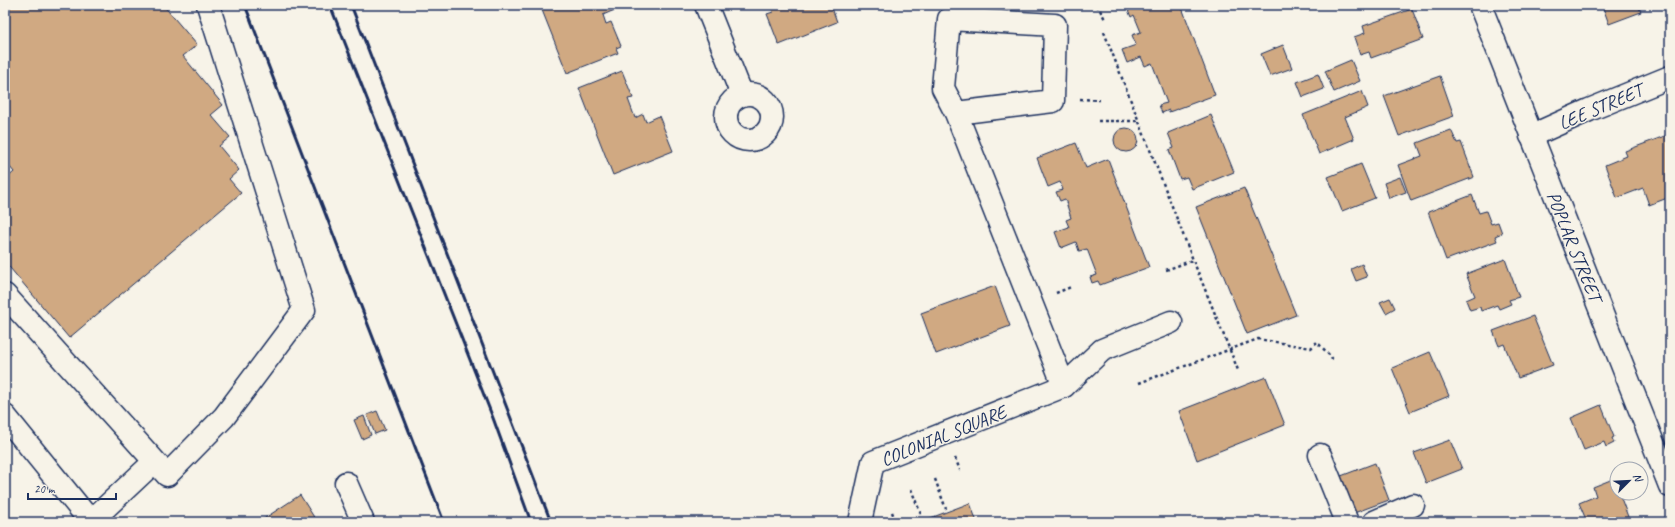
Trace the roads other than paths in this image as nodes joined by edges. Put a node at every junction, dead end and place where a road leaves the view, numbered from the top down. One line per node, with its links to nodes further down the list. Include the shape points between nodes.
1 (208, 5): 13 (street, via 304,310 224,417 166,476)
2 (706, 5): 5 (street)
3 (1480, 5): 7 (street, POPLAR STREET)
4 (1670, 77): 7 (street, LEE STREET)
5 (742, 95)
6 (956, 113): 6 (street, via 1053,101 1055,25 949,19 943,88); 10 (street)
7 (1531, 136): 15 (street, POPLAR STREET)
8 (5, 295): 13 (street)
9 (1171, 322): 10 (street, via 1102,350)
10 (1055, 389): 19 (street, COLONIAL SQUARE, via 873,462)
11 (5, 416): 17 (street)
12 (1320, 455): 20 (street)
13 (154, 462): 17 (street)
14 (346, 483): 18 (street)
15 (1670, 486)
16 (1414, 505): 21 (street)
17 (91, 522)
18 (363, 522)
19 (860, 522)
20 (1347, 522)
21 (1374, 522)

